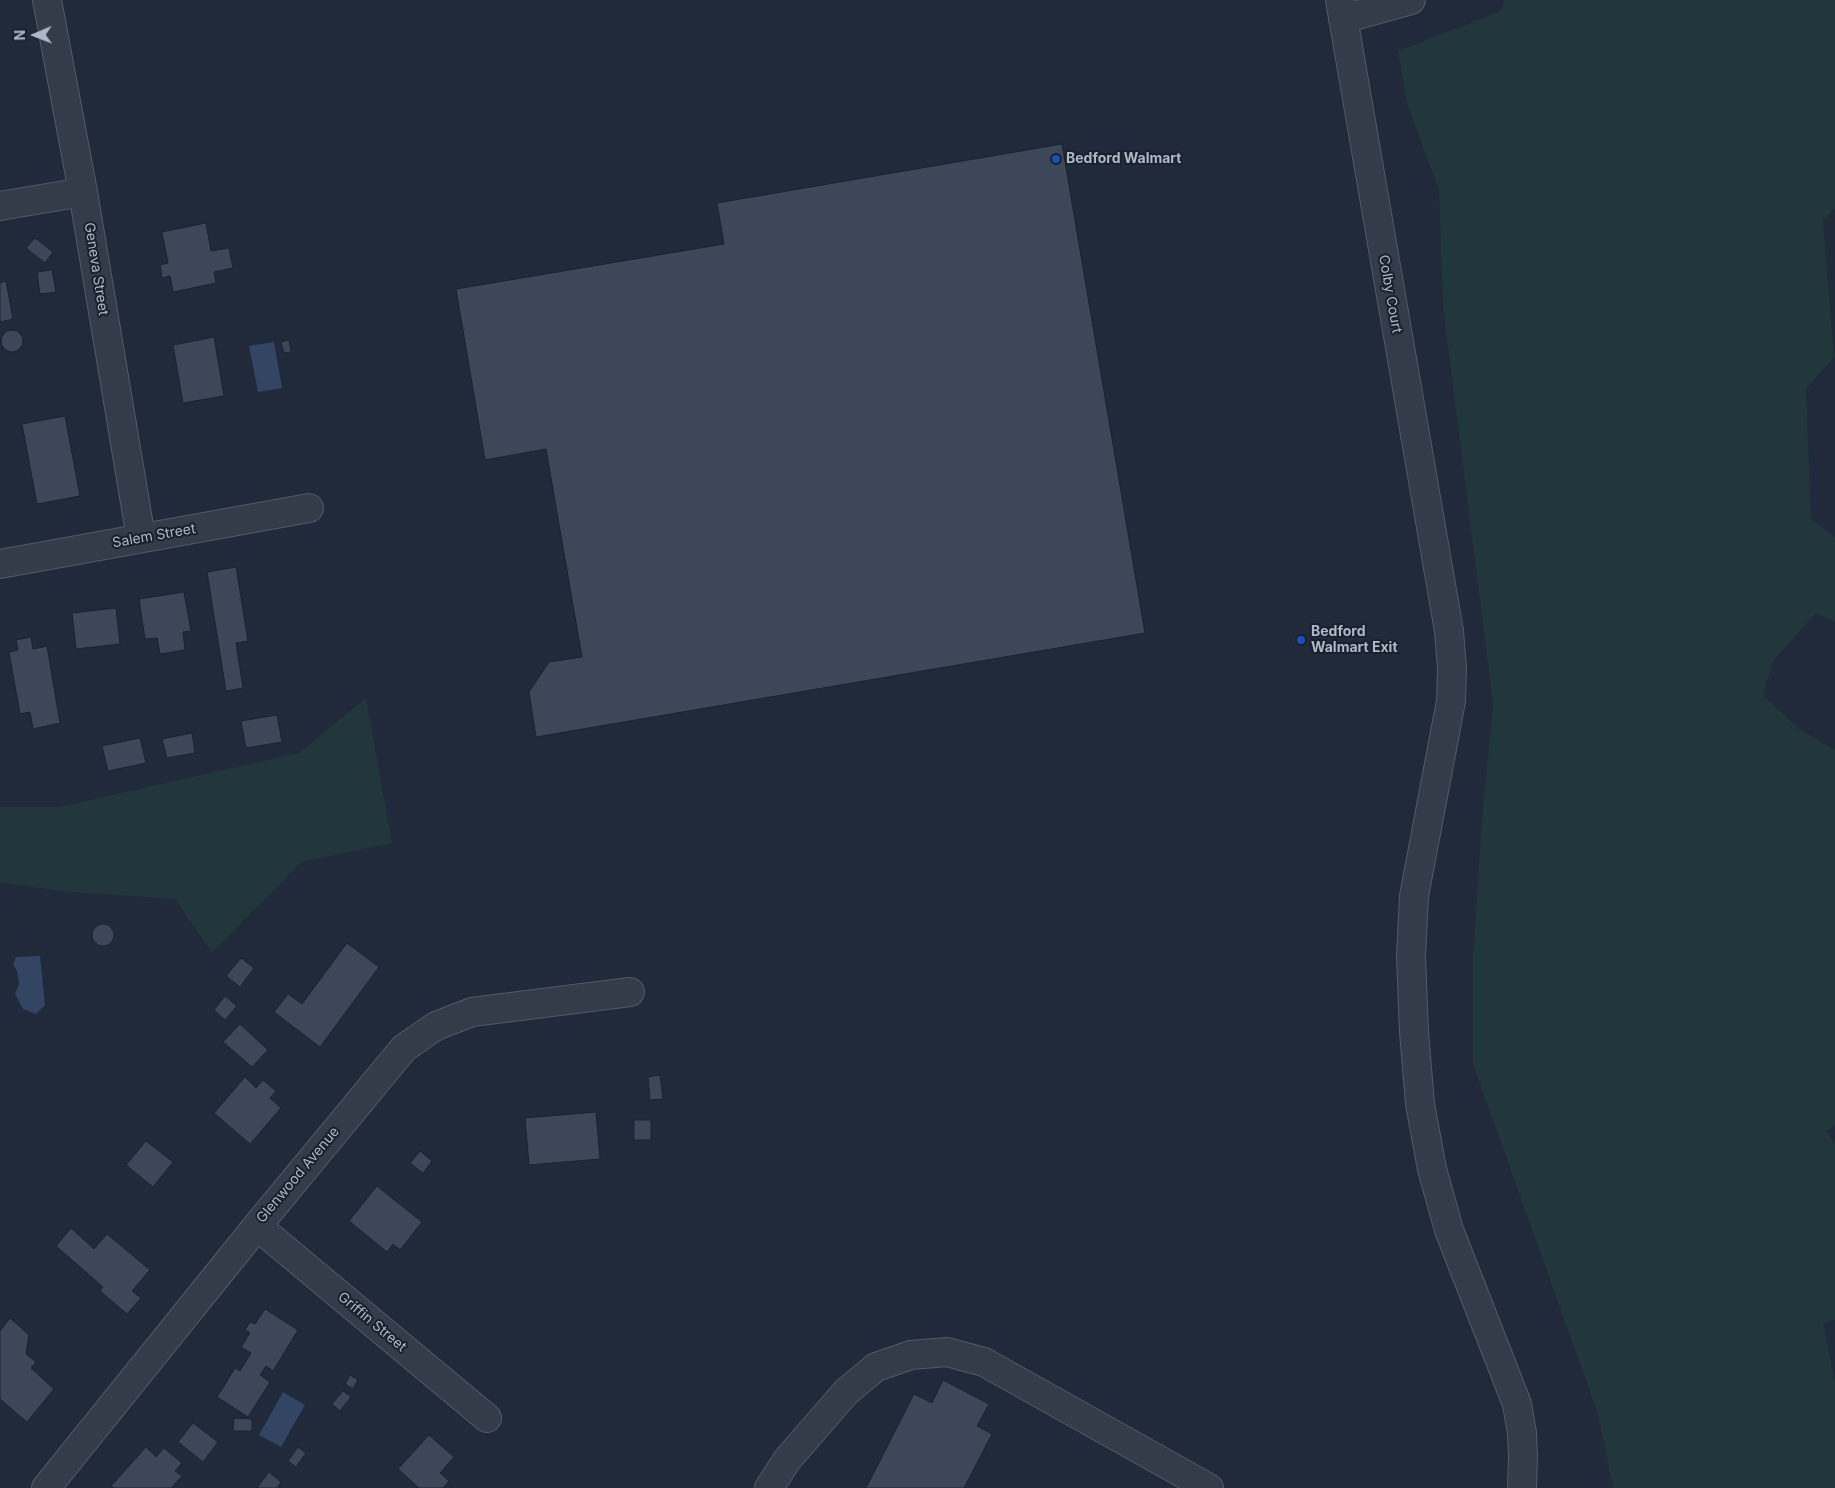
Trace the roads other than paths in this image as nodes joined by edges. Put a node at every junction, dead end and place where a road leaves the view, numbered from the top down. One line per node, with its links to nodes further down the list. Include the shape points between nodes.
1 (47, 0): 4 (street, Geneva Street)
2 (1411, 0): 3 (street)
3 (1341, 10): 15 (street, Colby Court, via 1450,631 1451,701 1414,896 1411,956 1420,1104 1432,1168 1449,1230 1516,1404 1522,1433)
4 (83, 192): 5 (street); 7 (street, Geneva Street)
5 (0, 206)
6 (309, 508): 7 (street, Salem Street)
7 (141, 538): 8 (street, Salem Street)
8 (0, 564)
9 (630, 992): 10 (street, Glenwood Avenue, via 472,1012 436,1026 404,1048)
10 (257, 1226): 11 (street, Griffin Street); 12 (street, Glenwood Avenue)
11 (487, 1418)
12 (46, 1488)
13 (769, 1488): 14 (street, via 787,1460 846,1392 876,1367 911,1355 947,1352 984,1362)
14 (1209, 1488)
15 (1522, 1488)

